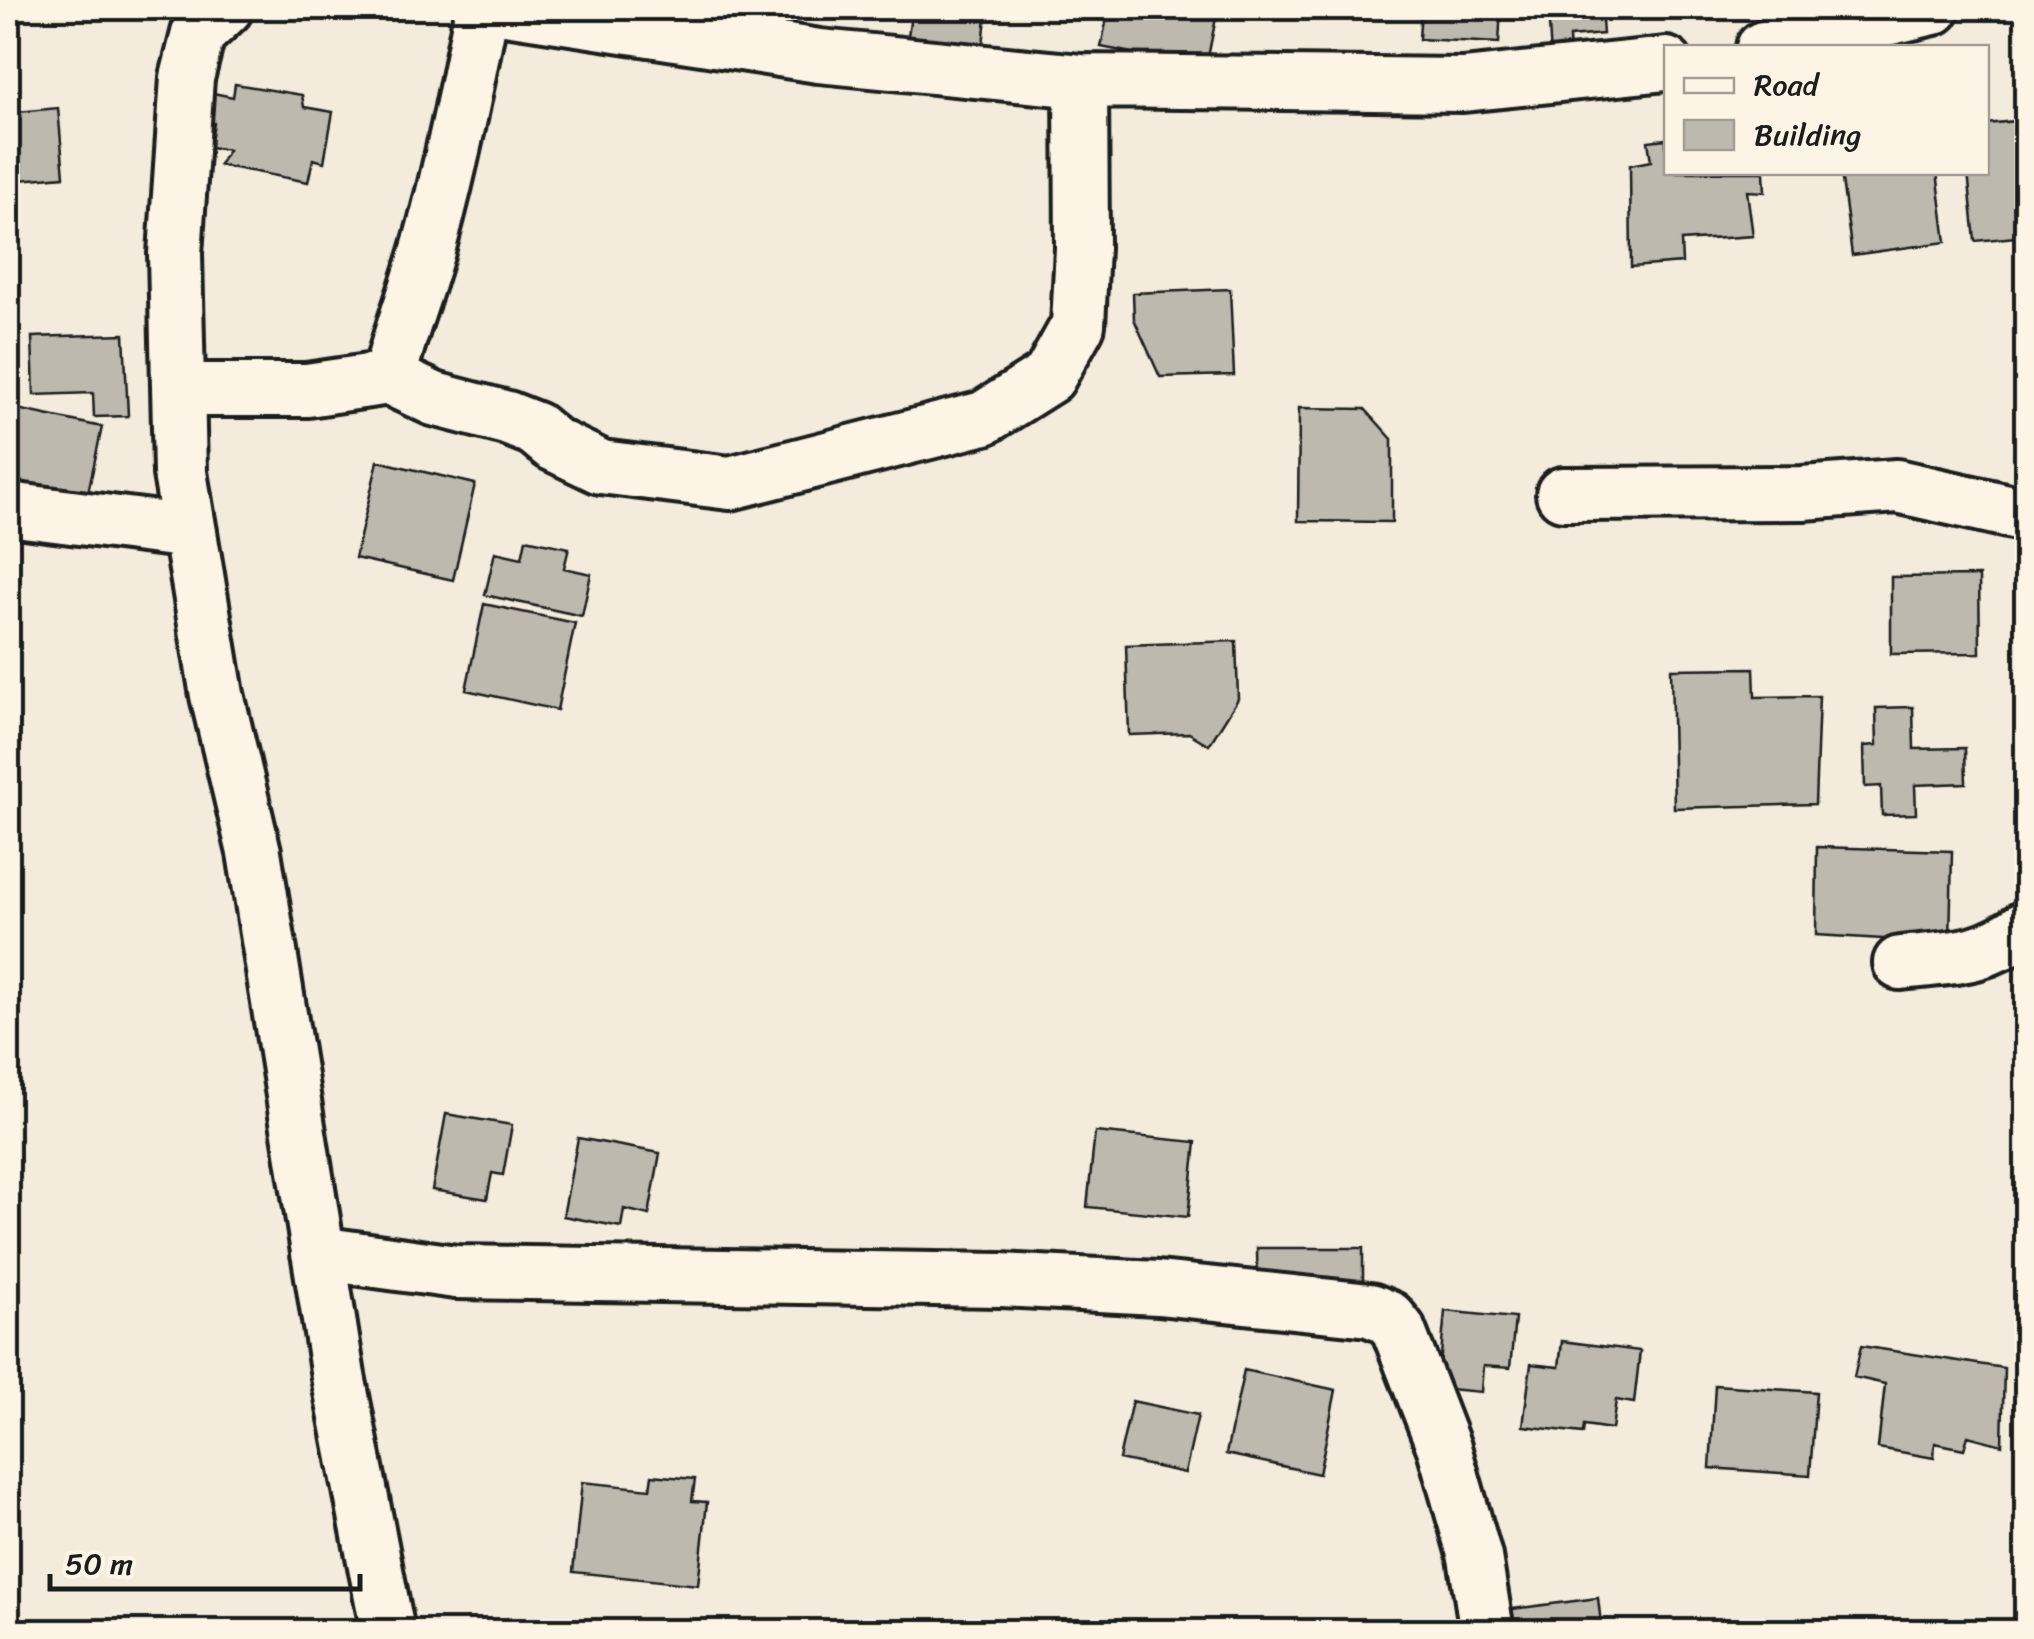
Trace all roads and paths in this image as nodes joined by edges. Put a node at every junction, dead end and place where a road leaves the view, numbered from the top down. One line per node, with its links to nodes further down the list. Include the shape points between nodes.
1 (226, 8): 9 (street, via 198,34 187,78 175,254)
2 (482, 8): 8 (street, via 431,242)
3 (506, 8): 7 (street, via 820,56)
4 (1932, 8): 5 (street)
5 (1777, 45)
6 (1664, 64): 7 (street, via 1463,85)
7 (1082, 81): 8 (street, via 1078,325 1049,377 984,418 730,483 602,467 535,429)
8 (389, 378): 9 (street, via 307,390)
9 (178, 390): 13 (street)
10 (1563, 494): 12 (street, via 1897,486)
11 (8, 509): 13 (street)
12 (2026, 515)
13 (190, 532): 16 (street, via 217,695 254,852)
14 (2026, 927): 15 (street, via 1980,954)
15 (1900, 962)
16 (318, 1252): 17 (street); 18 (street, via 456,1272 1001,1280 1370,1310 1398,1329 1444,1448)
17 (388, 1632)
18 (1487, 1632)

